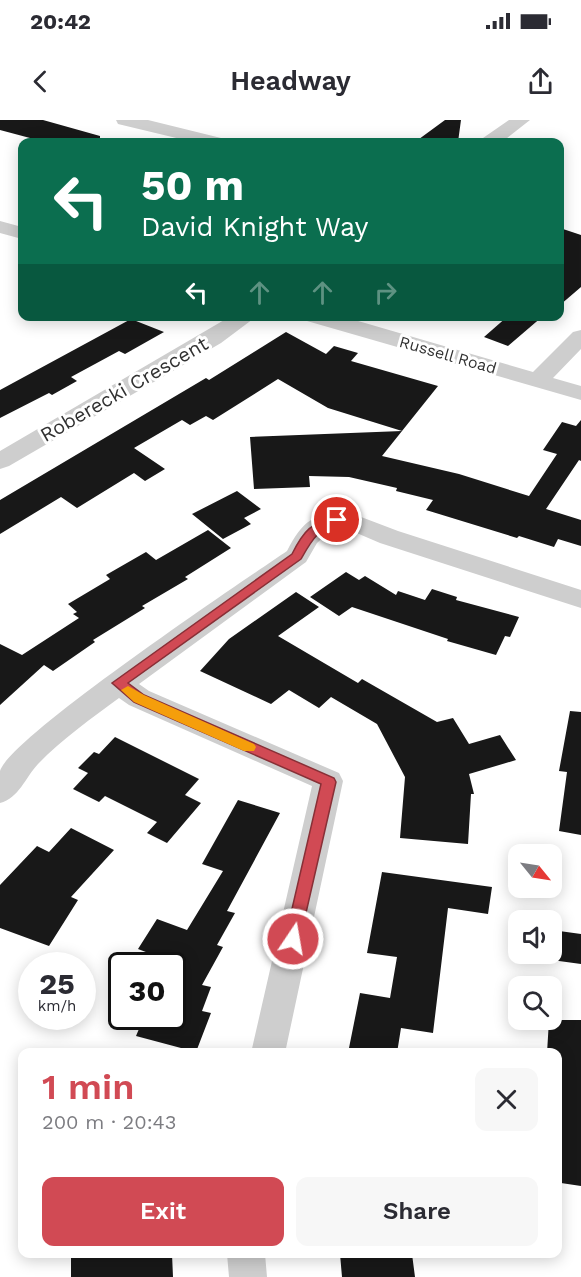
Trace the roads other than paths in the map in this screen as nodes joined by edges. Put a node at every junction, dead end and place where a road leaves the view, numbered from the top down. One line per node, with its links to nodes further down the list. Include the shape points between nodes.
1 (125, 120): 3 (street)
2 (521, 120): 4 (street)
3 (198, 138)
4 (496, 138)
5 (0, 227): 6 (street)
6 (18, 232)
7 (238, 321): 12 (street, Roberecki Crescent)
8 (332, 321): 10 (street, Russell Road)
9 (581, 337): 10 (street)
10 (538, 381): 11 (street, Russell Road)
11 (581, 393)
12 (0, 460)
13 (581, 599): 14 (street, via 348,520 327,521 311,532 297,556)
14 (119, 683): 15 (street, via 28,756); 16 (street, via 139,698 328,782)
15 (0, 792)
16 (269, 1048)
17 (246, 1258): 18 (street)
18 (248, 1277)

